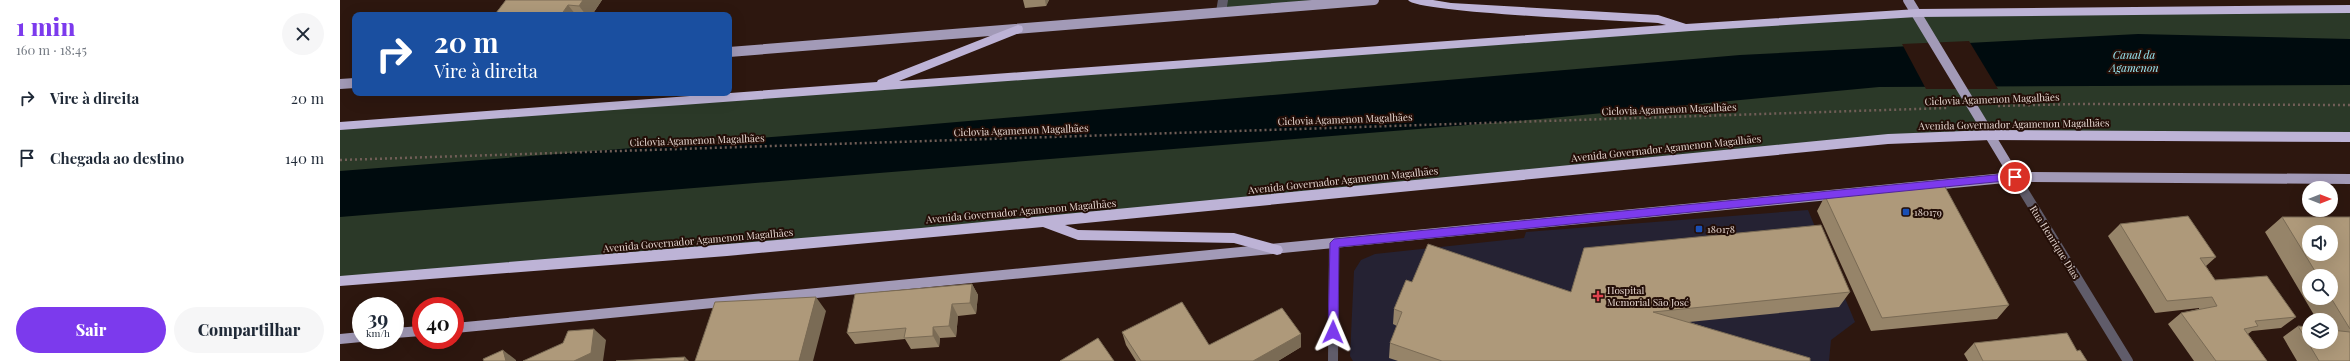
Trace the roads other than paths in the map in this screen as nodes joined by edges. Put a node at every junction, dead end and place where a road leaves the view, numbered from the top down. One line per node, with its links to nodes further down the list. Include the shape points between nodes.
1 (1223, 0): 6 (street)
2 (1374, 0): 6 (main road)
3 (1413, 0): 8 (highway, via 1451,7 1658,19)
4 (1908, 0): 7 (main road, Rua Henrique Dias)
5 (2350, 9): 7 (highway)
6 (1221, 12): 9 (main road)
7 (1917, 13): 8 (highway); 15 (main road, Rua Henrique Dias)
8 (1692, 27): 13 (highway)
9 (1018, 29): 10 (main road); 13 (highway)
10 (732, 52)
11 (352, 83): 12 (main road)
12 (340, 84)
13 (871, 88): 14 (highway)
14 (340, 126)
15 (1990, 135): 16 (highway, Avenida Governador Agamenon Magalhães); 17 (main road, Rua Henrique Dias); 19 (highway, Avenida Governador Agamenon Magalhães, via 1880,140)
16 (2350, 137)
17 (2015, 177): 18 (main road); 20 (main road); 27 (street, Rua Henrique Dias)
18 (2350, 178)
19 (1043, 222): 21 (highway, via 1078,235 1234,238); 22 (highway, Avenida Governador Agamenon Magalhães)
20 (1334, 243): 21 (main road); 26 (street)
21 (1277, 250): 23 (main road)
22 (340, 281)
23 (464, 327)
24 (352, 338): 25 (main road)
25 (340, 339)
26 (1333, 361)
27 (2128, 361)

